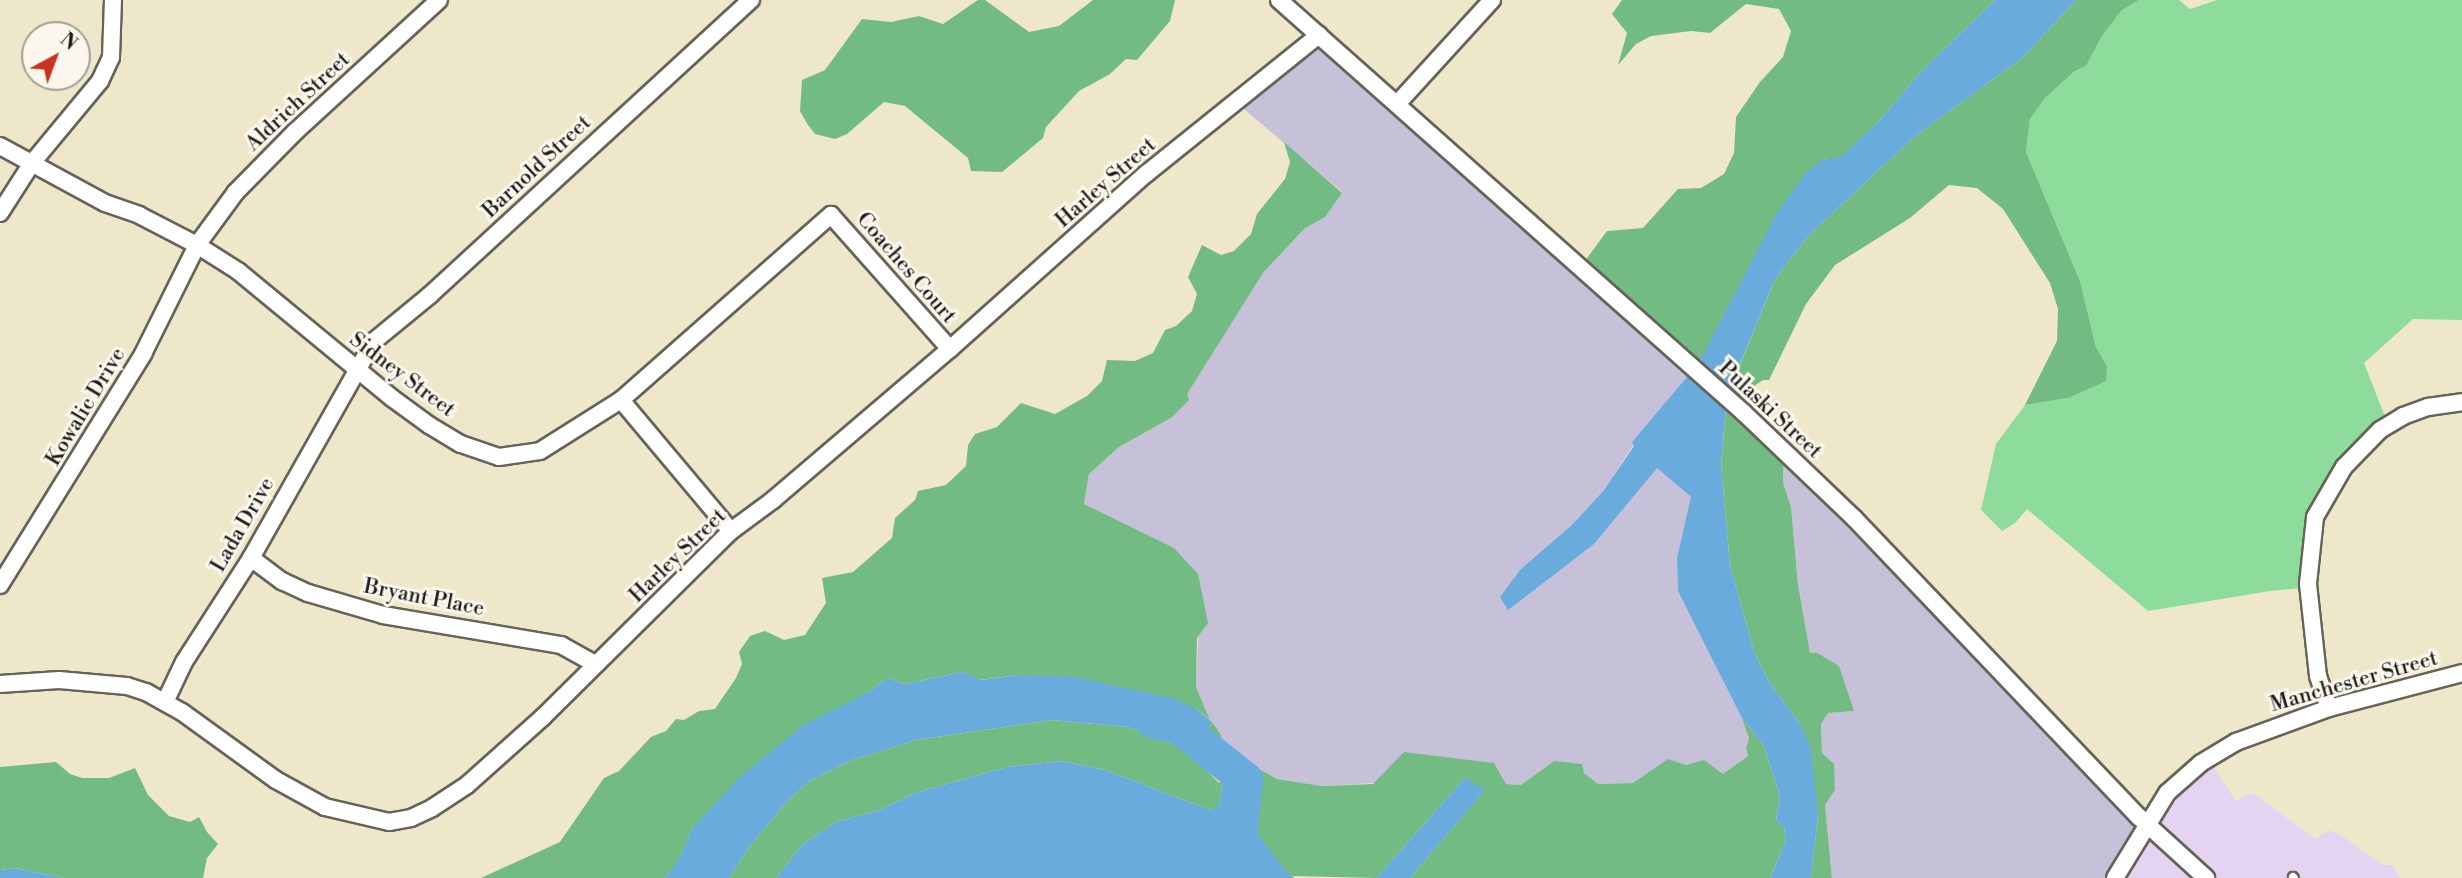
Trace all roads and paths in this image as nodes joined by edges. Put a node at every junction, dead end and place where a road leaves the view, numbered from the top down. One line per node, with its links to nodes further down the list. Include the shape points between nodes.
1 (113, 0): 9 (street, via 111,57 100,81)
2 (439, 0): 12 (street, Aldrich Street, via 249,177)
3 (751, 0): 14 (street, Barnold Street, via 374,341)
4 (1279, 0): 6 (street, Pulaski Street)
5 (1492, 0): 7 (street)
6 (1319, 35): 7 (street, Pulaski Street); 13 (street, Harley Street, via 1146,174)
7 (1397, 104): 25 (street, Pulaski Street, via 1744,413 1863,528)
8 (0, 146): 9 (street, Sidney Street)
9 (32, 163): 10 (street); 12 (street, Sidney Street)
10 (0, 213)
11 (831, 215): 13 (street, Coaches Court); 15 (street, Sidney Street)
12 (197, 245): 14 (street, Sidney Street, via 238,271); 19 (street, Kowalic Drive, via 144,354)
13 (950, 349): 17 (street, Harley Street)
14 (356, 369): 15 (street, Sidney Street, via 429,425 461,444 499,457 541,451); 18 (street, Lada Drive)
15 (621, 400): 17 (street)
16 (2462, 402): 24 (street, via 2428,407 2381,430 2344,467 2315,517 2308,584 2318,676)
17 (732, 531): 20 (street, Harley Street)
18 (251, 558): 20 (street, Bryant Place, via 308,593 383,615 561,645); 23 (street, Lada Drive, via 184,662)
19 (0, 585)
20 (594, 663): 23 (street, Harley Street, via 543,717 451,798 411,818 389,822 303,797)
21 (2462, 673): 24 (street, Manchester Street)
22 (0, 684): 23 (street, Harley Street, via 97,682 127,686)
23 (165, 702)
24 (2329, 708): 25 (street, Manchester Street, via 2236,742 2201,763 2167,793)
25 (2146, 823): 26 (street, Manchester Street); 27 (street, Pulaski Street)
26 (2115, 878)
27 (2206, 878)

